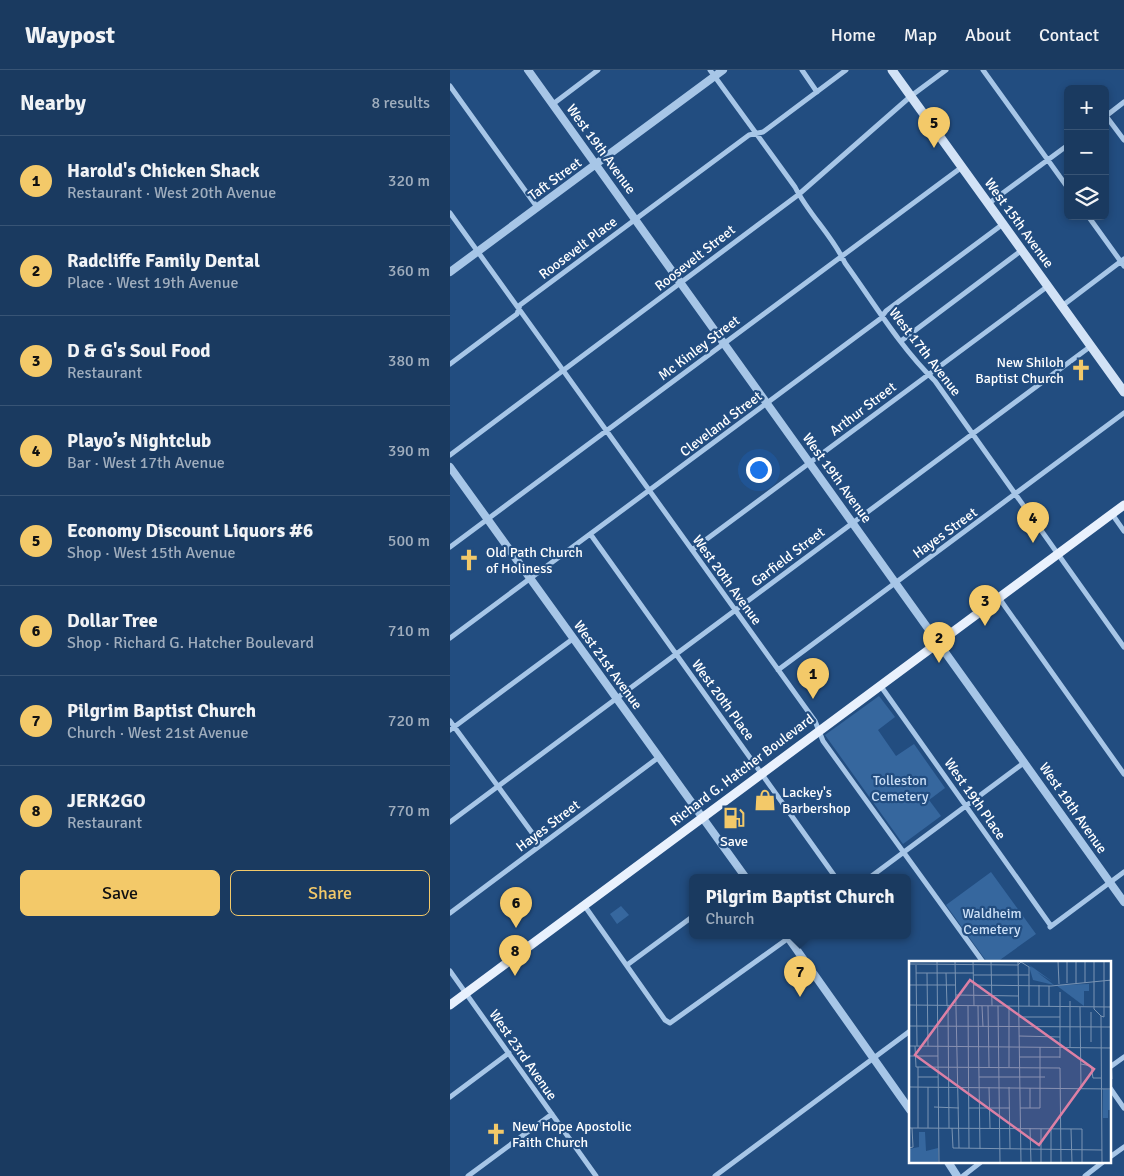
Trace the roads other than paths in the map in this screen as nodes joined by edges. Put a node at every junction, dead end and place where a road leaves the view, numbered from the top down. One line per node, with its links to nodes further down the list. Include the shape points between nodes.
1 (528, 70): 14 (street, West 19th Avenue)
2 (598, 70): 14 (street)
3 (723, 70): 9 (street, Taft Street)
4 (802, 70): 11 (street)
5 (846, 70): 11 (street, Roosevelt Place)
6 (892, 70): 12 (main road, West 15th Avenue)
7 (946, 70): 12 (street, Roosevelt Street)
8 (982, 70): 20 (street)
9 (712, 73): 17 (street, West 17th Avenue); 21 (street, Taft Street)
10 (450, 86): 26 (street)
11 (817, 92): 17 (street, Roosevelt Place)
12 (911, 96): 22 (main road, West 15th Avenue); 24 (street, Roosevelt Street)
13 (1124, 102): 15 (street)
14 (553, 104): 21 (street, West 19th Avenue)
15 (1109, 114)
16 (1109, 120): 18 (street)
17 (756, 134): 24 (street, West 17th Avenue); 28 (street, Roosevelt Place, via 749,135)
18 (1124, 140)
19 (1064, 148): 20 (street)
20 (1048, 160): 23 (street); 25 (street)
21 (596, 164): 26 (street, Taft Street); 28 (street, West 19th Avenue)
22 (962, 167): 25 (main road, West 15th Avenue); 33 (street, Mc Kinley Street)
23 (1064, 182)
24 (798, 194): 33 (street, West 17th Avenue); 36 (street, Roosevelt Street)
25 (988, 204): 30 (main road, West 15th Avenue)
26 (537, 207): 32 (street, Taft Street)
27 (450, 213): 32 (street, West 20th Avenue)
28 (636, 219): 36 (street, West 19th Avenue); 39 (street, Roosevelt Place, via 520,305)
29 (1091, 220): 34 (street)
30 (1003, 224): 31 (main road, West 15th Avenue); 40 (street, Cleveland Street)
31 (1022, 250): 37 (main road, West 15th Avenue); 41 (street)
32 (478, 251): 35 (street, Taft Street); 39 (street, West 20th Avenue)
33 (842, 256): 40 (street, West 17th Avenue); 42 (street, Mc Kinley Street)
34 (1123, 262): 38 (street)
35 (450, 272)
36 (681, 282): 42 (street, West 19th Avenue); 45 (street, Roosevelt Street)
37 (1048, 286): 38 (main road, West 15th Avenue); 46 (street, Arthur Street)
38 (1062, 306): 43 (main road, West 15th Avenue)
39 (519, 309): 44 (street, Roosevelt Place, via 517,314); 45 (street, West 20th Avenue)
40 (883, 316): 41 (street, West 17th Avenue); 48 (street, Cleveland Street)
41 (901, 342): 46 (street, West 17th Avenue)
42 (725, 343): 48 (street, West 19th Avenue); 50 (street, Mc Kinley Street)
43 (1091, 346): 47 (main road, West 15th Avenue); 51 (street, Garfield Street)
44 (450, 364)
45 (564, 371): 50 (street, West 20th Avenue); 52 (street, Roosevelt Street)
46 (929, 375): 51 (street, West 17th Avenue); 53 (street, Arthur Street)
47 (1124, 392)
48 (768, 403): 53 (street, West 19th Avenue); 55 (street, Cleveland Street)
49 (1124, 413): 56 (street, Hayes Street)
50 (606, 431): 55 (street, West 20th Avenue); 59 (street, Mc Kinley Street)
51 (972, 434): 56 (street, West 17th Avenue); 60 (street, Garfield Street)
52 (450, 455)
53 (811, 463): 60 (street, West 19th Avenue); 64 (street, Arthur Street)
54 (450, 467): 59 (street, West 21st Avenue)
55 (650, 491): 62 (street, Cleveland Street); 64 (street, West 20th Avenue)
56 (1016, 494): 65 (street, West 17th Avenue); 67 (street, Hayes Street)
57 (1124, 505): 58 (main road, Richard G. Hatcher Boulevard)
58 (1112, 514): 61 (street); 65 (main road, Richard G. Hatcher Boulevard)
59 (488, 519): 63 (street, Mc Kinley Street); 66 (street, West 21st Avenue)
60 (853, 522): 67 (street, West 19th Avenue); 69 (street, Garfield Street)
61 (1124, 531)
62 (591, 535): 66 (street, Cleveland Street); 74 (street, West 20th Place)
63 (450, 546)
64 (692, 550): 69 (street, West 20th Avenue)
65 (1058, 554): 68 (main road, Richard G. Hatcher Boulevard); 73 (street, West 17th Avenue)
66 (531, 578): 70 (street, Cleveland Street); 71 (street, West 21st Avenue)
67 (896, 582): 72 (street, West 19th Avenue); 75 (street, Hayes Street)
68 (999, 598): 72 (main road, Richard G. Hatcher Boulevard); 84 (street)
69 (735, 610): 74 (street, Garfield Street); 75 (street, West 20th Avenue)
70 (450, 638)
71 (574, 638): 77 (street, West 21st Avenue); 79 (street)
72 (940, 642): 76 (main road, Richard G. Hatcher Boulevard); 82 (street, West 19th Avenue)
73 (1124, 647)
74 (676, 654): 77 (street, Garfield Street); 83 (street, West 20th Place)
75 (778, 670): 80 (street, West 20th Avenue)
76 (880, 686): 80 (main road, Richard G. Hatcher Boulevard); 86 (street, West 19th Place)
77 (616, 697): 81 (street, West 21st Avenue); 85 (street, Garfield Street)
78 (450, 721): 79 (street)
79 (452, 729): 85 (street)
80 (819, 731): 83 (main road, Richard G. Hatcher Boulevard); 90 (street, West 20th Avenue)
81 (660, 757): 87 (street, West 21st Avenue); 89 (street, Hayes Street)
82 (1025, 762): 86 (street); 95 (street, West 19th Avenue)
83 (762, 773): 87 (main road, Richard G. Hatcher Boulevard); 93 (street, West 20th Place)
84 (1124, 774)
85 (498, 786): 88 (street, Garfield Street); 89 (street)
86 (966, 805): 90 (street); 95 (street, West 19th Place, via 1050,927)
87 (702, 817): 92 (street, West 21st Avenue); 97 (main road, Richard G. Hatcher Boulevard)
88 (450, 822)
89 (541, 845): 98 (street, Hayes Street)
90 (904, 852): 94 (street); 102 (street, West 20th Avenue)
91 (1124, 872): 95 (street)
92 (742, 874)
93 (833, 874)
94 (874, 874)
95 (1110, 882): 96 (street, West 19th Avenue)
96 (1124, 902)
97 (584, 905): 103 (street); 105 (main road, Richard G. Hatcher Boulevard)
98 (450, 913)
99 (689, 919): 103 (street)
100 (785, 939): 103 (street, via 670,1023)
101 (791, 939): 110 (street)
102 (982, 961)
103 (627, 965)
104 (450, 971): 105 (street, West 23rd Avenue)
105 (466, 993): 106 (main road, Richard G. Hatcher Boulevard); 108 (street, West 23rd Avenue)
106 (450, 1005)
107 (909, 1032): 110 (street)
108 (509, 1053): 113 (street); 116 (street, West 23rd Avenue)
109 (1124, 1057): 111 (street)
110 (874, 1058): 115 (street); 124 (street)
111 (1112, 1066)
112 (1112, 1091): 114 (street)
113 (450, 1097)
114 (1124, 1108)
115 (909, 1109)
116 (552, 1114): 122 (street, West 23rd Avenue); 123 (street)
117 (1124, 1147): 118 (street)
118 (1112, 1156)
119 (949, 1164): 125 (street)
120 (978, 1164): 126 (street)
121 (1100, 1164): 127 (street)
122 (594, 1175)
123 (468, 1176)
124 (715, 1176)
125 (957, 1176)
126 (963, 1176)
127 (1085, 1176)

